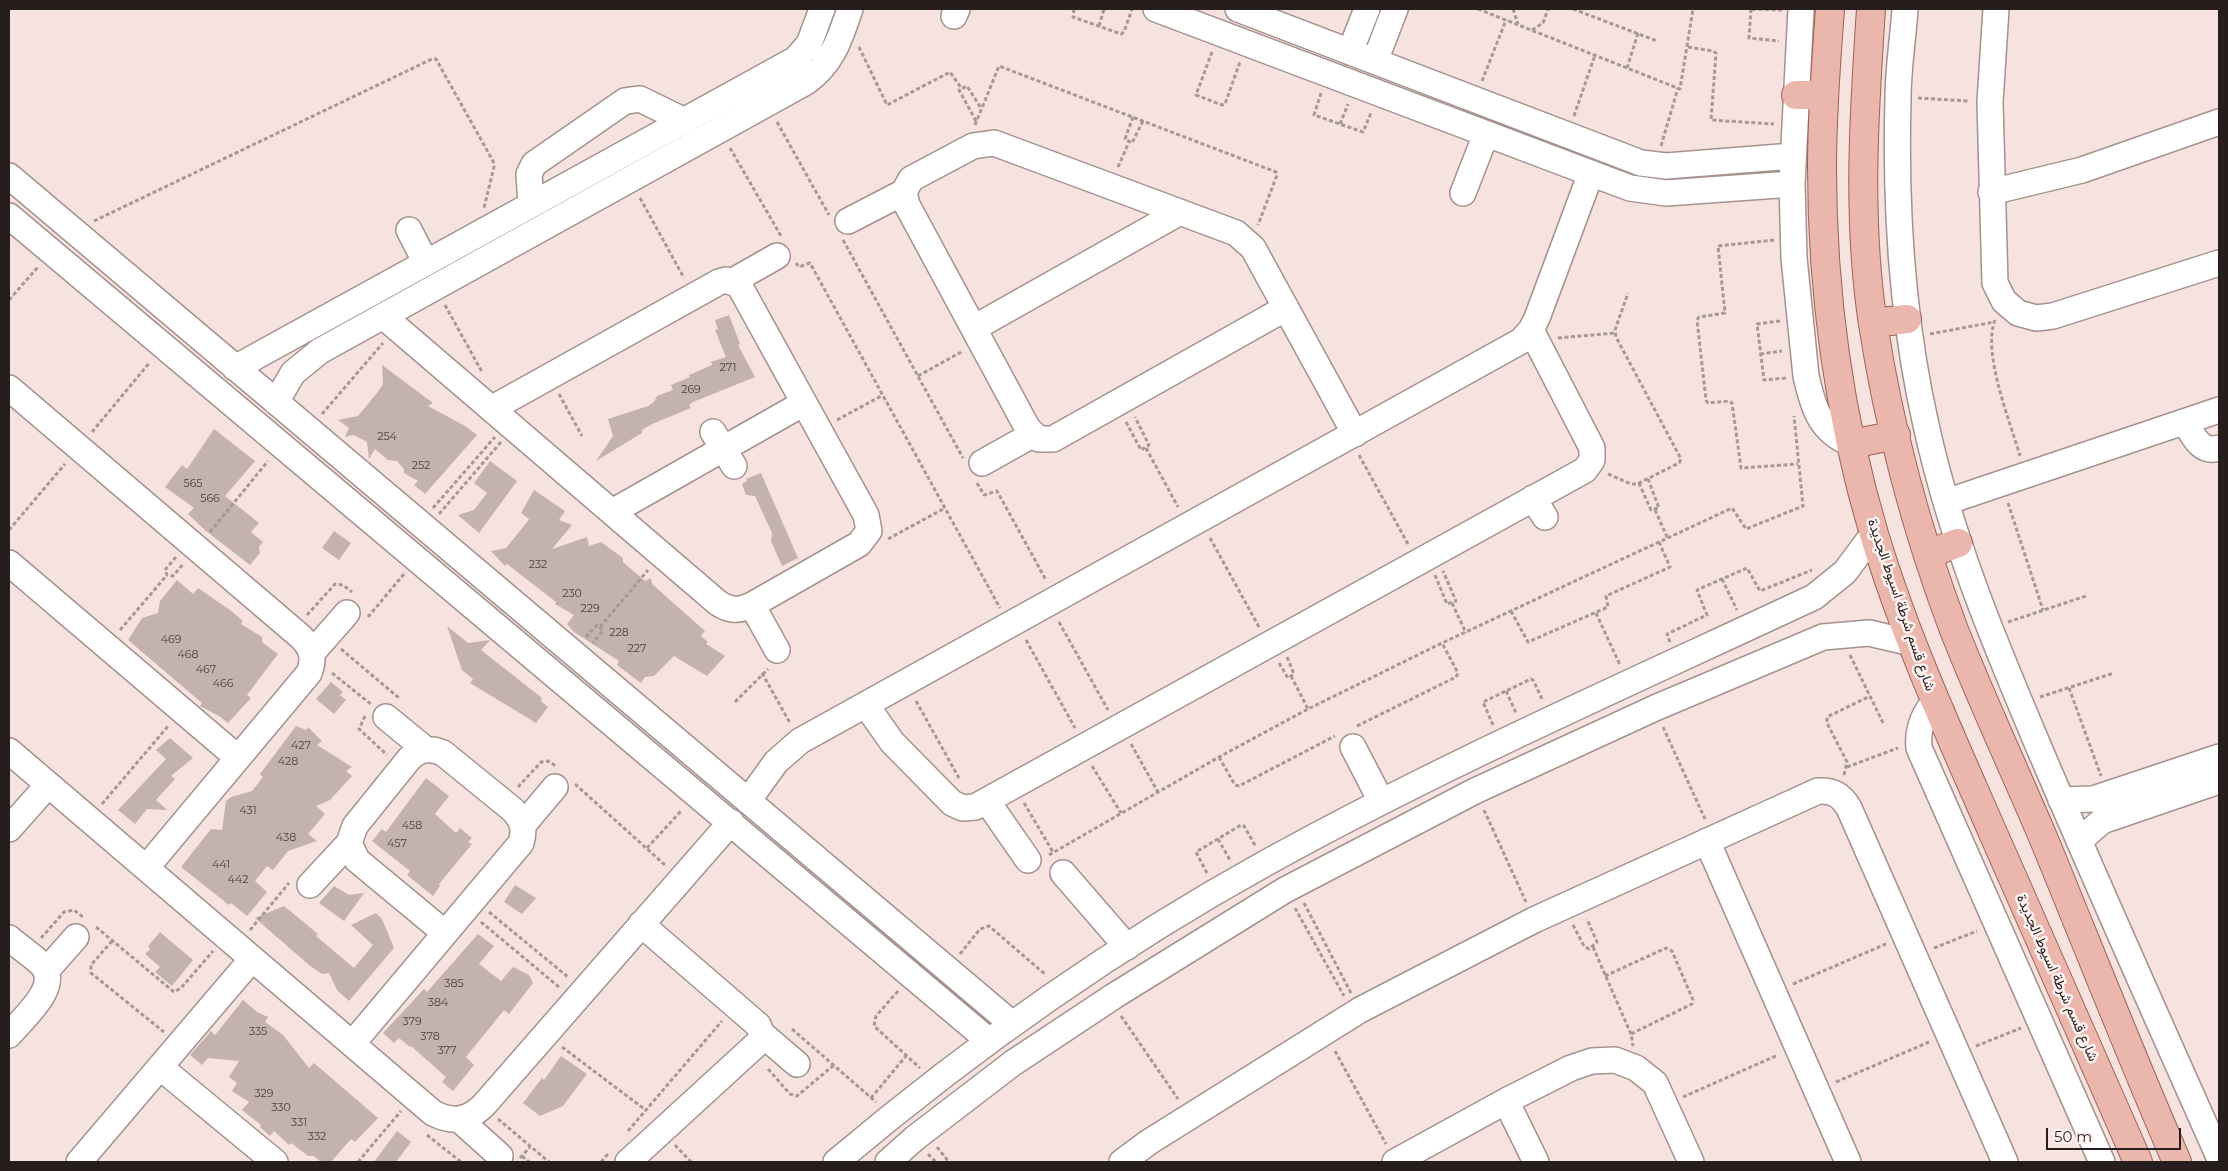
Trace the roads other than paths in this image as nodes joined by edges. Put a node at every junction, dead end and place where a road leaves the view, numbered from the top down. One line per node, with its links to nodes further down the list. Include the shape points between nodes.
1 (822, 9): 17 (street, via 809,44 796,59)
2 (1156, 9): 20 (street)
3 (1238, 9): 12 (street)
4 (1366, 9): 12 (street)
5 (1395, 9): 13 (street)
6 (1830, 9): 15 (main road, شارع قسم شرطة اسيوط الجديدة)
7 (1871, 9): 41 (main road, via 1864,146 1865,234)
8 (1905, 9): 42 (street, via 1898,97 1898,208)
9 (1996, 9): 26 (street, via 1990,102)
10 (1801, 10): 14 (street)
11 (848, 14): 19 (street, via 837,47 824,67 806,82)
12 (1350, 52): 13 (street)
13 (1375, 62): 16 (street)
14 (1796, 95): 15 (main road); 21 (street)
15 (1824, 95): 55 (main road, شارع قسم شرطة اسيوط الجديدة, via 1824,239 1832,320)
16 (1478, 101): 20 (street); 21 (street, via 1634,161 1656,166)
17 (695, 115): 19 (street); 28 (street); 28 (street, via 640,99 625,101 534,164 529,174)
18 (2219, 122): 26 (street, via 2082,170)
19 (719, 131): 40 (street, via 435,287)
20 (1479, 131): 22 (street); 27 (street)
21 (1793, 156): 24 (street)
22 (1590, 173): 24 (street, via 1630,188 1657,193); 44 (street)
23 (9, 176): 37 (street)
24 (1792, 184): 55 (street, via 1806,376 1824,426 1836,438)
25 (904, 192): 29 (street, via 911,179 966,150 994,143); 31 (street); 43 (street, via 907,206)
26 (1992, 192): 35 (street, via 1999,312 2036,318 2054,316)
27 (1463, 193)
28 (531, 205): 34 (street)
29 (1180, 212): 38 (street, via 1236,233 1251,245); 43 (street)
30 (9, 216): 39 (street)
31 (840, 225)
32 (409, 230): 34 (street)
33 (785, 252): 36 (street)
34 (426, 263): 45 (street)
35 (2219, 263)
36 (733, 281): 48 (street, via 739,285); 50 (street, via 718,282 550,376)
37 (152, 298): 39 (street); 45 (street)
38 (1286, 308): 52 (street, via 1053,439 1046,441); 54 (street)
39 (133, 321): 59 (street)
40 (389, 322): 47 (street, via 306,361 288,380); 50 (street)
41 (1873, 322): 42 (main road); 53 (main road)
42 (1909, 328): 60 (street, via 1926,425)
43 (977, 335): 52 (street)
44 (1534, 335): 54 (street); 87 (street, via 1592,448 1589,466 1539,508 1426,557)
45 (235, 368): 47 (street)
46 (9, 388): 70 (street, via 301,637)
47 (276, 402): 58 (street)
48 (804, 403): 61 (street); 66 (street, via 866,515 869,531 865,539)
49 (2219, 410): 51 (street)
50 (503, 416): 61 (street)
51 (2185, 422): 56 (street, via 2200,445); 60 (street)
52 (1032, 435): 57 (street)
53 (1896, 435): 55 (main road); 64 (main road)
54 (1352, 436): 72 (street)
55 (1852, 444): 62 (main road, شارع قسم شرطة اسيوط الجديدة)
56 (2219, 448)
57 (973, 468)
58 (365, 477): 59 (street); 73 (street)
59 (346, 500): 75 (street)
60 (1946, 502): 63 (street)
61 (612, 512): 66 (street, via 726,608 744,609)
62 (1874, 533): 68 (main road, شارع قسم شرطة اسيوط الجديدة); 86 (street, via 1836,581 1814,597)
63 (1958, 543): 64 (main road); 84 (street, via 1989,628)
64 (1928, 554): 112 (main road, via 1967,663 2045,841)
65 (9, 563): 80 (street)
66 (752, 605): 69 (street)
67 (347, 613): 70 (street)
68 (1912, 643): 71 (main road, شارع قسم شرطة اسيوط الجديدة); 104 (street, via 1884,634 1840,634 1808,642 1655,708 1475,791 1290,887)
69 (778, 650)
70 (320, 662): 80 (street, via 313,664)
71 (1935, 701): 113 (main road, شارع قسم شرطة اسيوط الجديدة); 129 (street, via 1925,712 1920,726 1919,748)
72 (866, 705): 85 (street, via 800,741 776,762); 87 (street, via 892,742 952,803 963,808)
73 (647, 716): 75 (street); 85 (street)
74 (386, 717): 77 (street)
75 (630, 739): 88 (street)
76 (1354, 746): 86 (street)
77 (425, 749): 89 (street, via 443,753 520,817); 93 (street, via 409,759 355,826)
78 (9, 752): 83 (street)
79 (2219, 757): 84 (street, via 2107,795 2082,801)
80 (238, 758): 94 (street)
81 (561, 778): 89 (street)
82 (2219, 781): 92 (street, via 2102,821)
83 (48, 785): 90 (street); 94 (street)
84 (2061, 800): 92 (street)
85 (748, 801): 105 (street)
86 (1382, 801): 100 (street, via 1265,863)
87 (981, 804): 100 (street, via 1048,860)
88 (731, 822): 96 (street); 108 (street)
89 (523, 826): 97 (street, via 521,843)
90 (9, 829)
91 (1711, 840): 123 (street, via 1534,920 1357,1011); 127 (street); 128 (street, via 1818,791 1837,794 1850,808)
92 (2078, 841): 117 (street)
93 (349, 843): 95 (street); 97 (street, via 357,860)
94 (146, 868): 101 (street)
95 (310, 885)
96 (641, 924): 106 (street); 115 (street, via 483,1106 473,1116)
97 (445, 933): 109 (street)
98 (76, 937): 103 (street)
99 (9, 938): 103 (street)
100 (1127, 947): 102 (street)
101 (252, 959): 109 (street); 111 (street)
102 (1099, 964): 104 (street); 105 (street)
103 (46, 972): 107 (street, via 48,985 45,992)
104 (1114, 996): 122 (street, via 1013,1064)
105 (1011, 1023): 108 (street)
106 (761, 1032): 110 (street); 116 (street, via 759,1042 666,1126)
107 (9, 1035)
108 (988, 1040): 121 (street)
109 (352, 1044): 115 (street, via 407,1109)
110 (797, 1064)
111 (160, 1067): 119 (street); 120 (street)
112 (2142, 1082): 113 (main road); 131 (main road)
113 (2110, 1098): 130 (main road, شارع قسم شرطة اسيوط الجديدة)
114 (1506, 1101): 124 (street); 125 (street); 126 (street, via 1571,1068 1592,1061 1615,1060 1636,1068 1655,1083)
115 (460, 1120): 118 (street)
116 (621, 1155)
117 (2219, 1157)
118 (513, 1158)
119 (79, 1162)
120 (275, 1162)
121 (836, 1162)
122 (888, 1162)
123 (1122, 1162)
124 (1395, 1162)
125 (1536, 1162)
126 (1691, 1162)
127 (1848, 1162)
128 (2005, 1162)
129 (2102, 1162)
130 (2138, 1162)
131 (2177, 1162)

